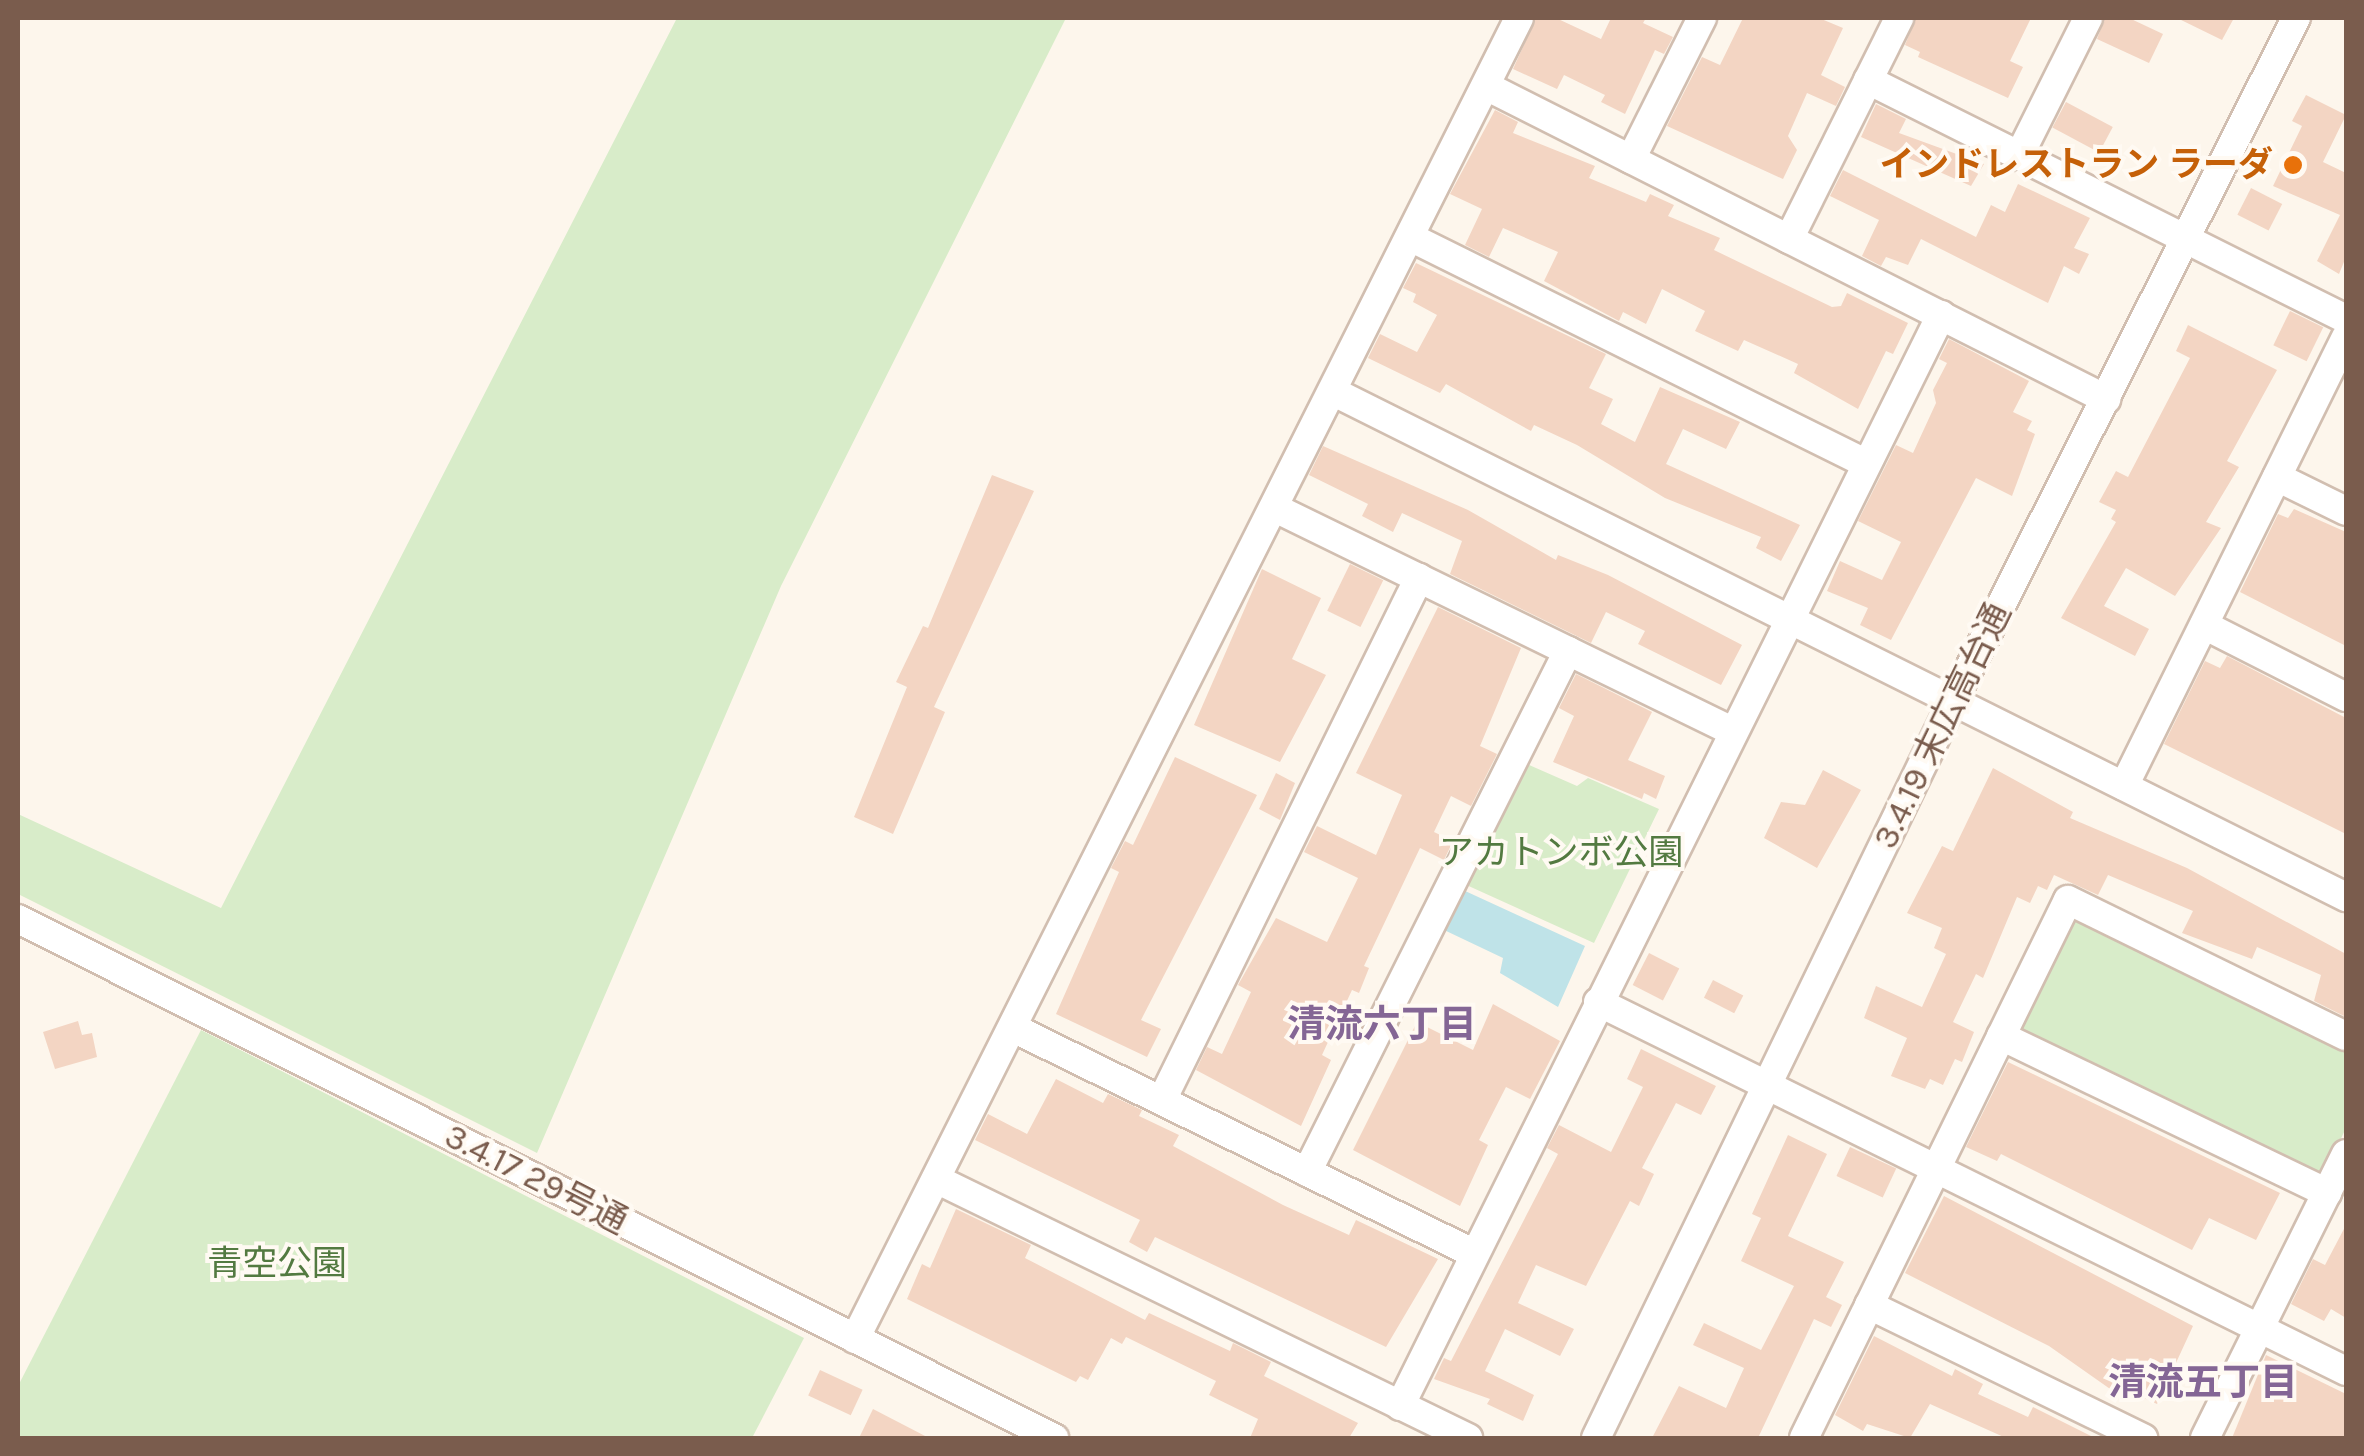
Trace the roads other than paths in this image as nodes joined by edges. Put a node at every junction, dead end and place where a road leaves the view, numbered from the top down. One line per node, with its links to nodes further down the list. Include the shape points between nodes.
1 (1519, 18): 7 (street)
2 (1702, 18): 9 (street)
3 (1899, 18): 6 (street)
4 (2088, 18): 8 (street)
5 (2296, 18): 12 (street, 3.4.19 末広高台通)
6 (1868, 80): 8 (street); 11 (street)
7 (1486, 86): 9 (street); 10 (street)
8 (2019, 156): 12 (street)
9 (1631, 159): 11 (street)
10 (1412, 238): 16 (street); 18 (street)
11 (1789, 239): 13 (street)
12 (2186, 241): 14 (street); 17 (street, 3.4.19 末広高台通)
13 (1940, 315): 17 (street); 18 (street)
14 (2346, 320)
15 (2346, 337): 19 (street)
16 (1336, 393): 20 (street); 23 (street)
17 (2106, 398): 27 (street, 3.4.19 末広高台通)
18 (1865, 463): 23 (street)
19 (2277, 477): 21 (street); 24 (street)
20 (1277, 509): 22 (street); 33 (street)
21 (2346, 511)
22 (1419, 578): 25 (street); 37 (street)
23 (1788, 616): 27 (street); 28 (street)
24 (2204, 625): 26 (street); 29 (street)
25 (1568, 651): 28 (street); 40 (street)
26 (2346, 697)
27 (1953, 701): 29 (street); 36 (street, 3.4.19 末広高台通)
28 (1732, 731): 32 (street)
29 (2124, 786): 30 (street)
30 (2346, 897)
31 (18, 919): 46 (street, 3.4.17 29号通)
32 (1598, 1002): 36 (street); 43 (street)
33 (1014, 1028): 37 (street); 41 (street)
34 (2001, 1036): 35 (street, via 2068,900); 39 (street); 42 (street)
35 (2346, 1036)
36 (1765, 1087): 39 (street); 51 (street, 3.4.19 末広高台通)
37 (1162, 1100): 40 (street)
38 (2346, 1154): 42 (street)
39 (1935, 1170): 44 (street); 45 (street)
40 (1308, 1172): 43 (street)
41 (936, 1179): 46 (street); 48 (street)
42 (2327, 1194): 45 (street)
43 (1475, 1254): 48 (street)
44 (1869, 1306): 52 (street); 53 (street)
45 (2260, 1328): 47 (street); 54 (street)
46 (855, 1339): 49 (street, 3.4.17 29号通)
47 (2346, 1372)
48 (1400, 1406): 50 (street)
49 (1054, 1438)
50 (1468, 1438)
51 (1596, 1438)
52 (1804, 1438)
53 (2143, 1438)
54 (2205, 1438)

